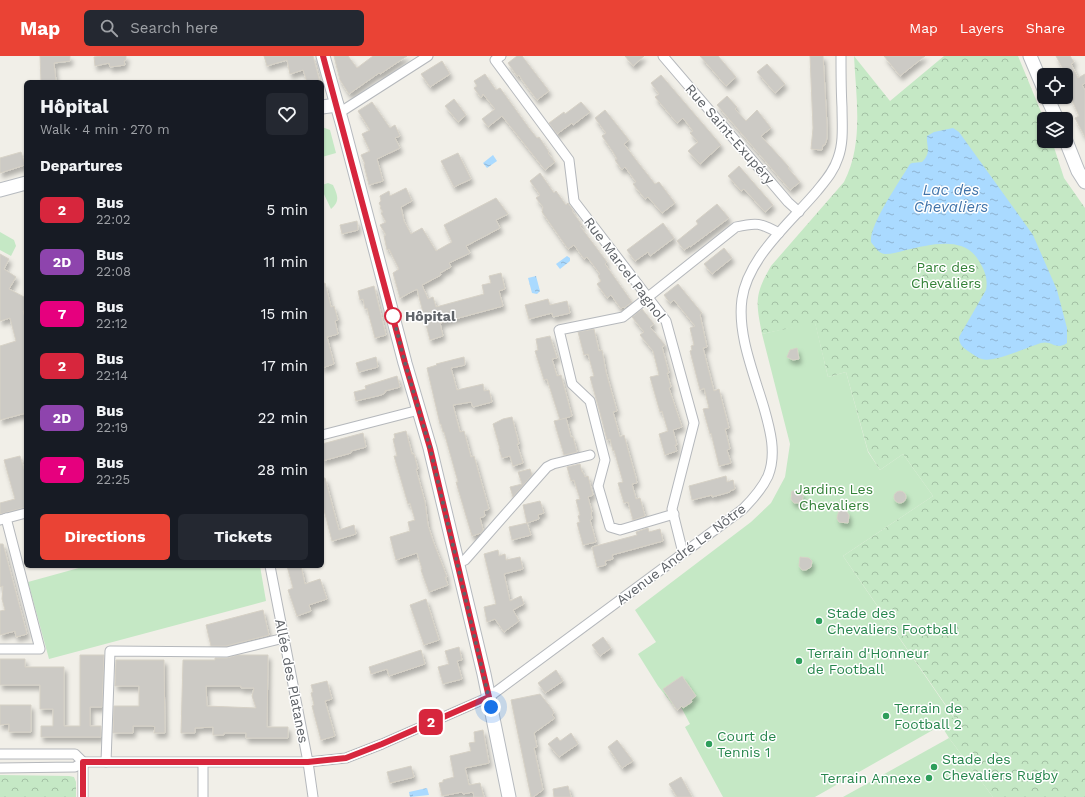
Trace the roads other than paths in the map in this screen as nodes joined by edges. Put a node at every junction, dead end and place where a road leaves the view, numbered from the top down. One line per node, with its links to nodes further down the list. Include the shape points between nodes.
1 (323, 56): 9 (main road)
2 (428, 56): 9 (street)
3 (501, 56): 16 (street, Rue Marcel Pagnol, via 495,60 569,160 574,201)
4 (663, 56): 14 (street, Rue Saint-Exupéry)
5 (841, 56): 14 (street, Avenue André Le Nôtre, via 843,135 839,157 835,167)
6 (1030, 56): 7 (main road)
7 (1037, 72)
8 (324, 107): 9 (main road)
9 (338, 109): 17 (main road)
10 (1070, 148): 11 (main road)
11 (1083, 173)
12 (24, 184): 13 (main road)
13 (0, 190)
14 (799, 212): 15 (street, Avenue André Le Nôtre)
15 (779, 233): 16 (street, via 760,224 736,227); 23 (street, Avenue André Le Nôtre, via 756,263 746,282 740,319 772,436 768,475 759,492 743,509)
16 (647, 297): 21 (street, Rue Marcel Pagnol, via 666,321 694,423 672,509); 21 (street, via 622,317 560,330 572,384 590,401 605,460 598,486 610,527 620,530)
17 (419, 410): 18 (street); 24 (main road)
18 (324, 435)
19 (590, 455): 24 (street, via 547,467 465,560)
20 (24, 514): 22 (street)
21 (674, 514): 23 (street, Rue Marcel Pagnol)
22 (3, 519): 27 (street, via 40,649)
23 (684, 553): 28 (street, Avenue André Le Nôtre)
24 (458, 563): 28 (main road)
25 (270, 568): 26 (street, Allée des Platanes)
26 (284, 638): 31 (street, via 227,652 110,651); 32 (street, Allée des Platanes)
27 (0, 649)
28 (489, 697): 32 (street, Avenue André Le Nôtre, via 346,758); 38 (main road)
29 (0, 754): 30 (street, via 75,754)
30 (83, 762): 31 (street, Avenue André Le Nôtre); 34 (street, via 75,767); 35 (street)
31 (106, 762): 33 (street, Avenue André Le Nôtre)
32 (308, 762): 33 (street, Avenue André Le Nôtre); 37 (street, Allée des Platanes)
33 (203, 763): 36 (street)
34 (0, 768)
35 (83, 797)
36 (203, 797)
37 (313, 797)
38 (509, 797)

